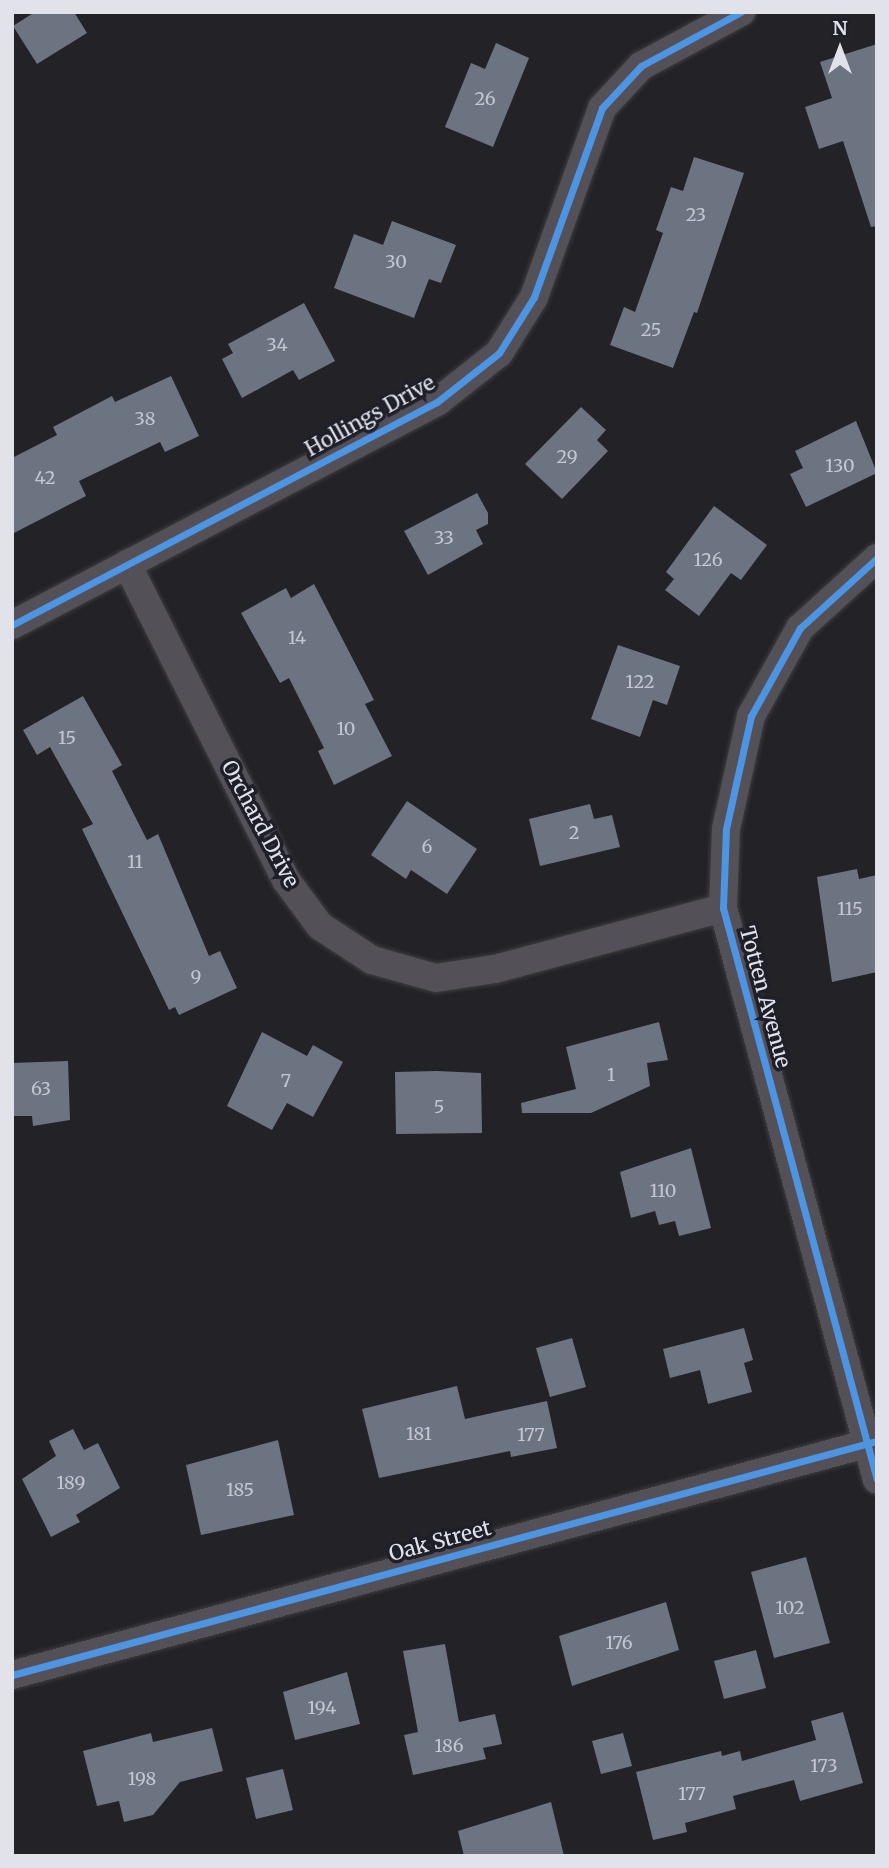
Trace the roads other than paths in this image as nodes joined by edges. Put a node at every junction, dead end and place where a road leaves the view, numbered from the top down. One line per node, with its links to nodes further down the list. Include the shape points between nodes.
1 (741, 12): 3 (street, Hollings Drive, via 641,66 602,108 534,297 499,353 437,402)
2 (877, 558): 5 (street, Totten Avenue, via 800,628 751,716 726,829)
3 (127, 565): 4 (street, Hollings Drive); 5 (street, Orchard Drive, via 286,880 320,926 372,960 436,978)
4 (12, 625)
5 (723, 908): 6 (street, Totten Avenue)
6 (872, 1442): 7 (street, Totten Avenue); 8 (street, Oak Street)
7 (877, 1480)
8 (12, 1675)

